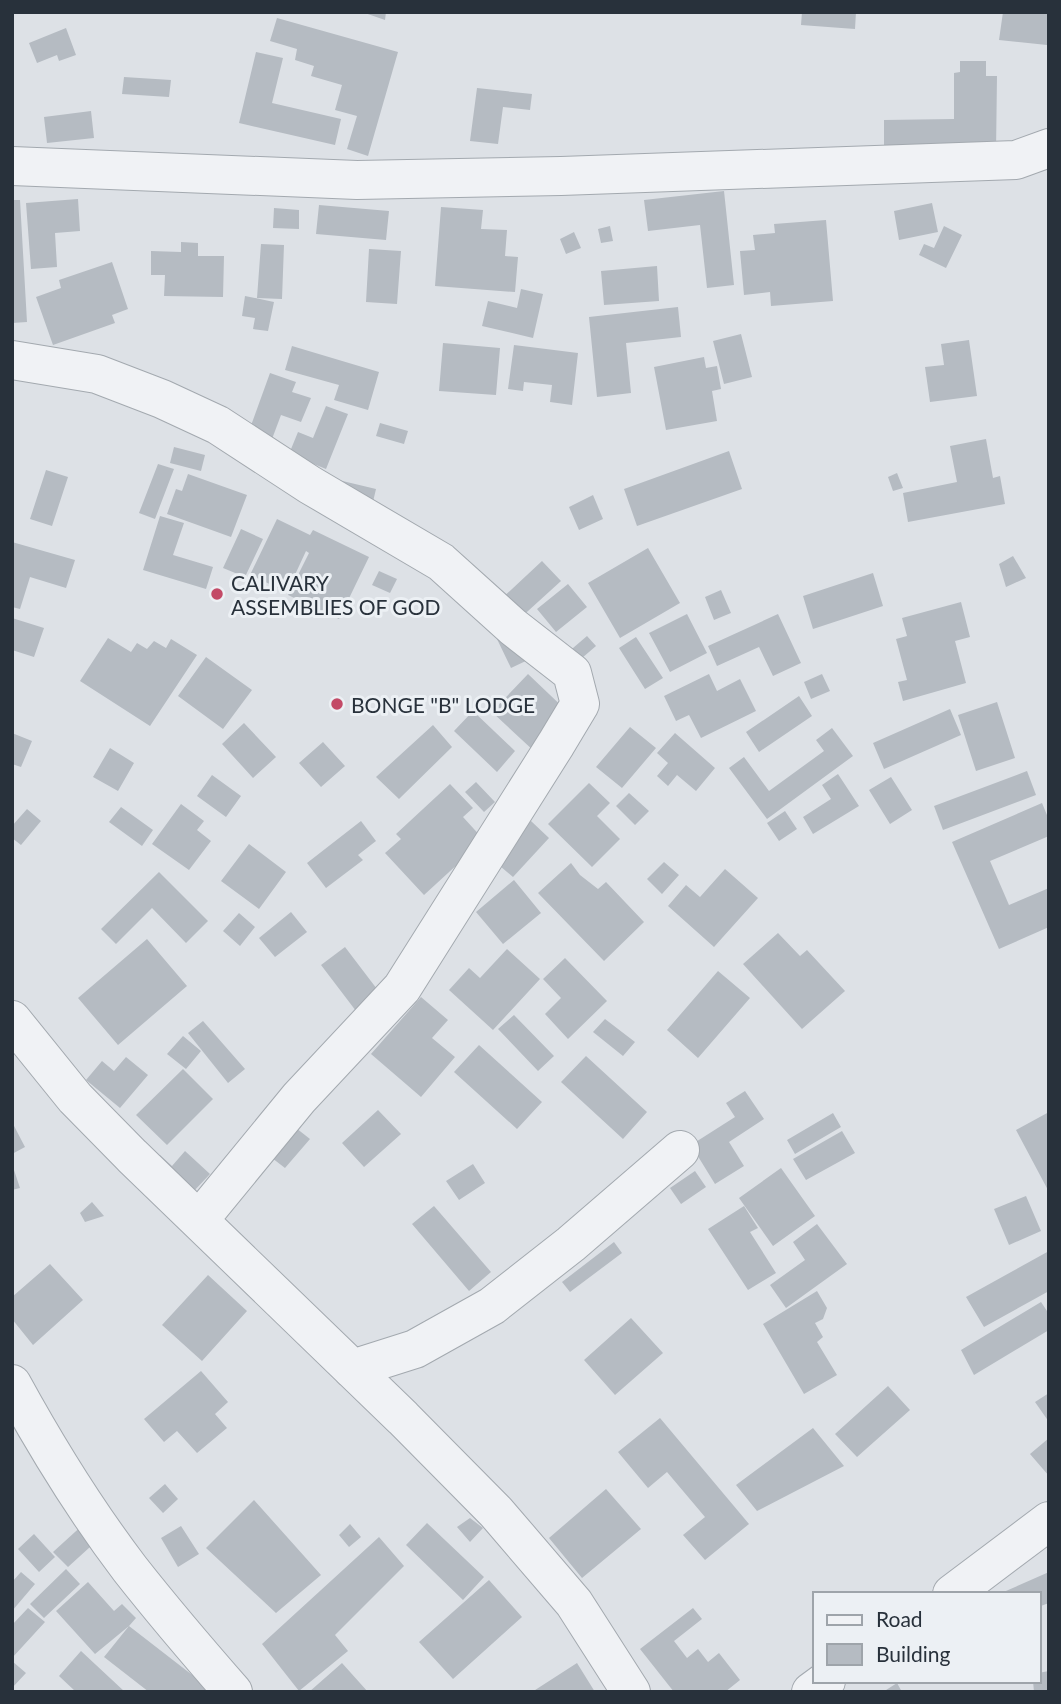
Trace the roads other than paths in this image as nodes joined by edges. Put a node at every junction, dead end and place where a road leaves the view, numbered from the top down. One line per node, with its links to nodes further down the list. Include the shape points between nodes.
1 (1049, 148): 2 (street, via 1016,160 371,180)
2 (12, 166)
3 (12, 360): 6 (street, via 97,374 218,425 442,562 572,673 580,704 402,988 299,1098)
4 (12, 1020): 6 (street, via 75,1098)
5 (680, 1150): 7 (street, via 492,1306)
6 (199, 1220): 8 (street)
7 (415, 1349): 8 (street); 10 (street)
8 (352, 1369): 10 (street)
9 (12, 1384): 13 (street, via 79,1496 130,1567)
10 (403, 1418): 14 (street, via 496,1513 574,1603)
11 (1049, 1521): 12 (street)
12 (956, 1592)
13 (233, 1692)
14 (631, 1692)

